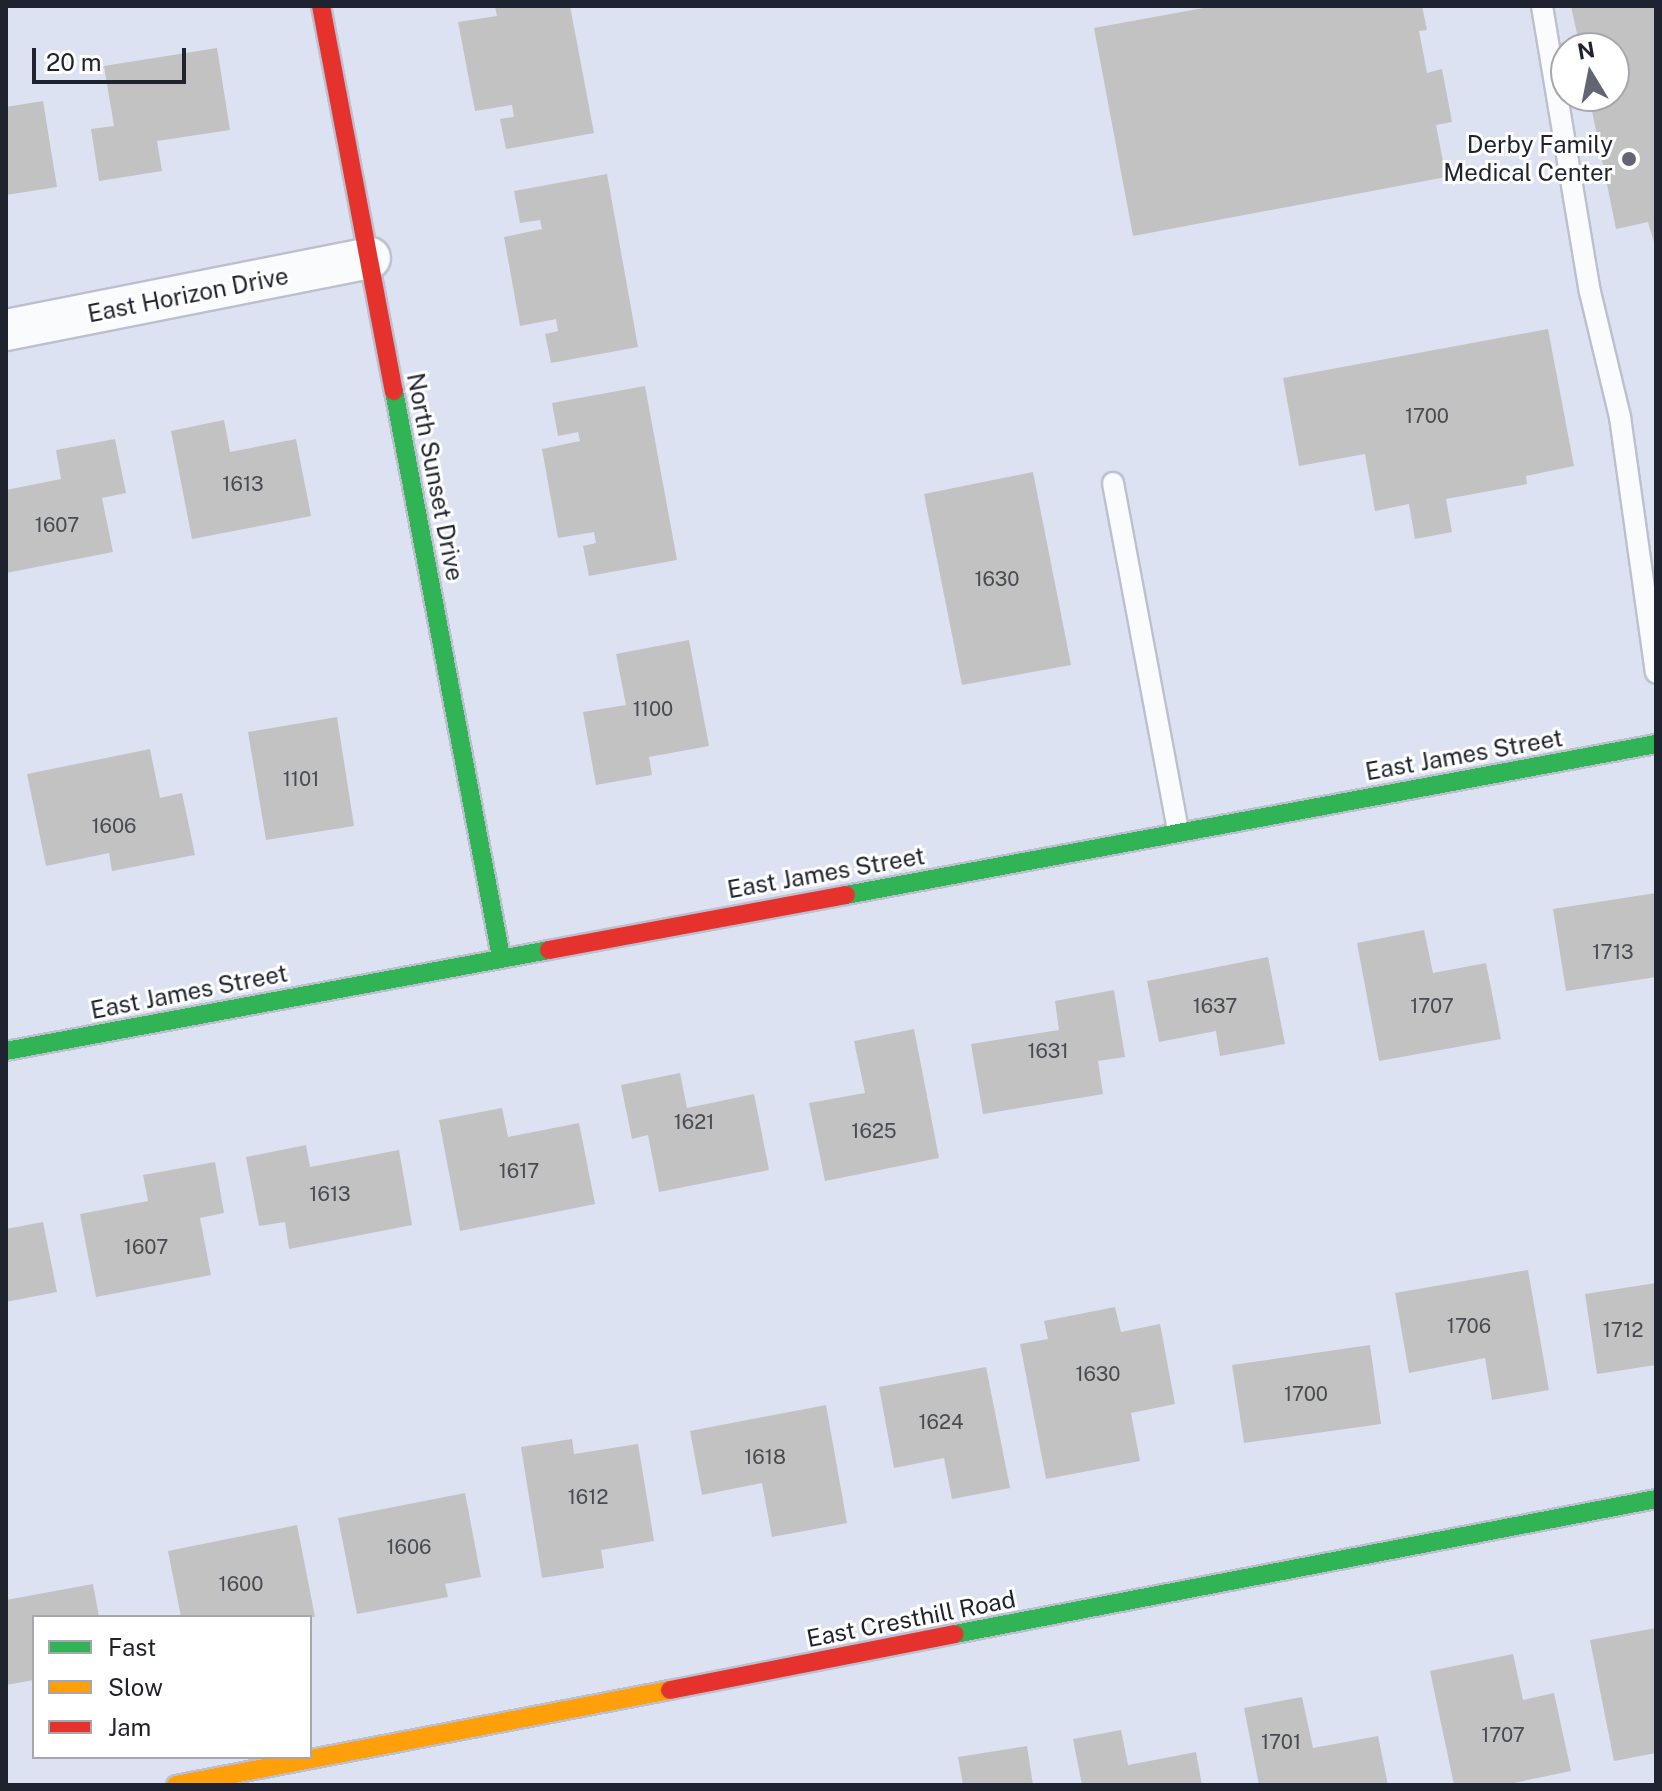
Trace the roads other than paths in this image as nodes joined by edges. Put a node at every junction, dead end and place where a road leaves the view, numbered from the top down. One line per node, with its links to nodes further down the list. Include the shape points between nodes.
1 (321, 6): 3 (street, North Sunset Drive)
2 (1542, 6): 6 (lane, via 1590,292 1620,417)
3 (370, 258): 4 (street, East Horizon Drive); 9 (street, North Sunset Drive)
4 (6, 330)
5 (1113, 483): 8 (lane)
6 (1656, 672)
7 (1656, 744): 8 (street, East James Street)
8 (1178, 832): 9 (street, East James Street)
9 (501, 957): 10 (street, East James Street)
10 (6, 1051)
11 (1656, 1499): 13 (street, East Cresthill Road)
12 (311, 1759): 14 (street, East Cresthill Road)
13 (312, 1759)
14 (176, 1785)

